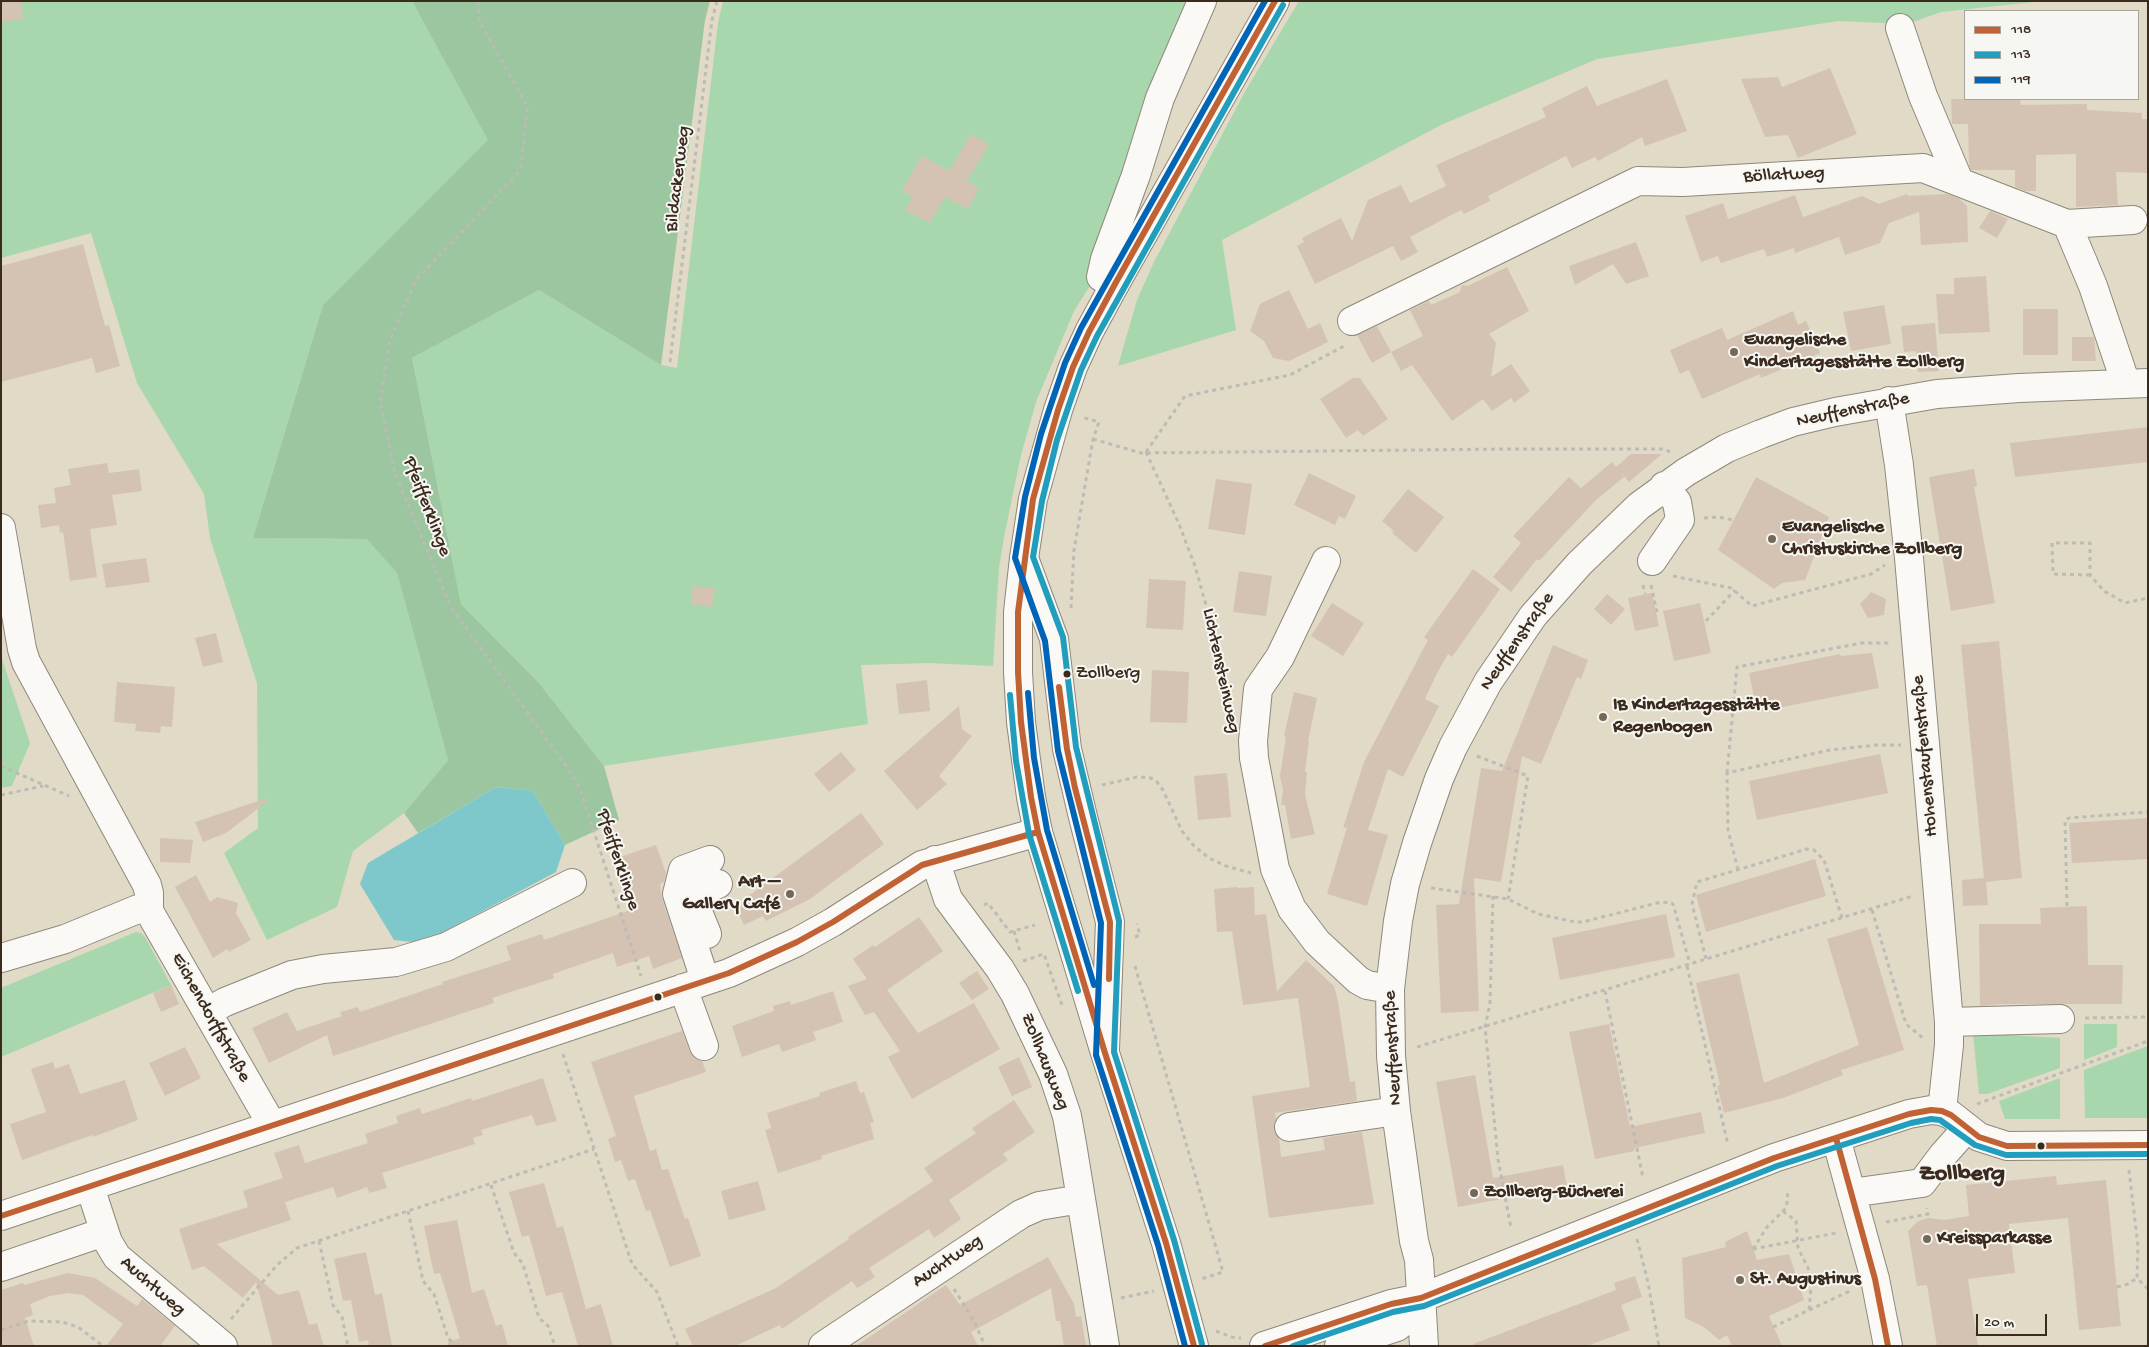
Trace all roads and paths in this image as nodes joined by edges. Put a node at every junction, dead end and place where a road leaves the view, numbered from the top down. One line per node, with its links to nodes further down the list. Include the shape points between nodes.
1 (478, 1): 61 (path, Pfeifferklinge, via 479,20 526,104 521,166 416,280 390,340 380,402 395,474 451,607 580,789)
2 (717, 1): 11 (path, Bildackerweg, via 712,20)
3 (1202, 1): 9 (street, via 1160,98 1105,259 1101,277)
4 (1275, 1): 9 (street)
5 (1900, 28): 6 (street, via 1923,96)
6 (1959, 181): 8 (street, Böllatweg); 10 (street, Böllatweg, via 1919,168 1683,182 1638,181)
7 (2133, 220): 8 (street)
8 (2067, 224): 12 (street)
9 (1115, 284): 17 (street, via 1089,332 1058,410 1033,499)
10 (1352, 320): 14 (path, via 1346,346 1290,375 1185,396)
11 (670, 362)
12 (2137, 384): 13 (street, Neuffenstraße, via 1966,391)
13 (1889, 401): 15 (street, Neuffenstraße, via 1793,422 1727,448); 18 (street, Hohenstaufenstraße, via 1900,465)
14 (1146, 452): 15 (path, via 1665,449 1669,450); 24 (path, via 1093,439 1074,550); 27 (path, Lichtensteinweg, via 1195,566 1222,662)
15 (1675, 479): 20 (street, via 1680,520); 29 (street, Neuffenstraße, via 1613,530 1554,590 1488,682)
16 (1, 528): 47 (street, via 26,662 147,885)
17 (1024, 558): 35 (street, via 1018,612 1018,681 1025,759); 72 (street, via 1054,639 1068,749 1110,922)
18 (1909, 558): 22 (path, via 1888,563 1871,574 1752,606); 26 (street, Hohenstaufenstraße)
19 (1326, 561): 59 (street, Lichtensteinweg, via 1280,658 1258,689 1254,758 1275,869 1292,909 1317,942 1358,980)
20 (1662, 569): 22 (path)
21 (2090, 575): 21 (path, via 2090,543 2052,543 2053,574); 23 (path, via 2104,590 2125,603)
22 (1735, 590): 25 (path)
23 (2148, 598)
24 (1071, 610)
25 (1706, 621)
26 (1916, 644): 28 (street, Hohenstaufenstraße); 31 (path, via 1861,642 1737,667)
27 (1230, 716)
28 (1924, 745): 31 (path, via 1877,744 1830,750); 42 (street, Hohenstaufenstraße)
29 (1453, 747): 41 (street, Neuffenstraße, via 1429,807); 44 (path, via 1528,776)
30 (1, 766): 33 (path, via 43,786)
31 (1727, 773): 37 (path, via 1728,830)
32 (1095, 787): 39 (path, via 1137,777 1158,782 1182,831 1194,846 1209,858)
33 (1, 795)
34 (2148, 812): 45 (path, via 2065,820)
35 (1038, 832): 36 (street); 72 (street)
36 (935, 860): 49 (street, Zollhausweg, via 944,892); 58 (street, via 909,871 797,942 752,964)
37 (1738, 870): 48 (path, via 1807,849 1814,850 1824,860); 55 (path, via 1695,885 1692,904)
38 (714, 872): 58 (street, via 699,892 696,907)
39 (1242, 872)
40 (572, 882): 63 (street, via 446,947 396,962 292,975)
41 (1405, 884): 43 (path); 59 (street, Neuffenstraße)
42 (1938, 889): 46 (path); 66 (street, Hohenstaufenstraße)
43 (1493, 896): 44 (path); 67 (path, via 1490,1003)
44 (1508, 899): 57 (path, via 1538,914 1574,922 1669,902 1673,904)
45 (2067, 906)
46 (1872, 910): 48 (path); 69 (path, via 1906,1024)
47 (149, 911): 53 (street, via 138,909 65,939); 63 (street, Eichendorffstraße)
48 (1842, 918): 55 (path)
49 (962, 919): 51 (path, via 988,903 1010,932); 87 (street, Zollhausweg, via 1000,969 1028,1017 1046,1057 1067,1116)
50 (1035, 925): 51 (path)
51 (1014, 931): 52 (path)
52 (1020, 953)
53 (1, 958)
54 (1133, 958): 101 (path, via 1223,1272)
55 (1706, 960): 57 (path)
56 (1022, 961): 62 (path, via 1044,954)
57 (1688, 965): 60 (path); 79 (path)
58 (704, 981): 61 (street); 71 (street)
59 (1390, 989): 73 (street, Neuffenstraße)
60 (1605, 991): 67 (path); 82 (path)
61 (649, 998): 68 (street)
62 (1063, 1010)
63 (206, 1012): 76 (street, Eichendorffstraße)
64 (2148, 1017): 65 (path)
65 (2060, 1019): 66 (street)
66 (1949, 1022): 75 (street, Hohenstaufenstraße)
67 (1485, 1027): 73 (path); 93 (path, via 1498,1159)
68 (556, 1030): 76 (street); 81 (path)
69 (1925, 1040)
70 (2148, 1041): 75 (path)
71 (704, 1046)
72 (1105, 1053): 101 (street)
73 (1391, 1056): 74 (street, Neuffenstraße)
74 (1396, 1111): 77 (street); 104 (street, Neuffenstraße, via 1419,1260)
75 (1954, 1118): 78 (street, via 1931,1110 1908,1114); 80 (street, via 1986,1140 2007,1146); 86 (street, via 1943,1155 1922,1183)
76 (272, 1126): 84 (street)
77 (1290, 1126)
78 (1836, 1138): 86 (street); 91 (street, via 1774,1158)
79 (1728, 1145)
80 (2138, 1145): 99 (path, via 2134,1223 2138,1246)
81 (594, 1149): 83 (path); 114 (path, via 632,1264 657,1292)
82 (1644, 1178)
83 (491, 1184): 88 (path); 113 (path, via 514,1254 523,1264 539,1318 548,1326)
84 (90, 1187): 90 (street); 94 (street, Auchtweg)
85 (1787, 1191): 89 (path, via 1788,1203)
86 (1851, 1193): 92 (street)
87 (1081, 1199): 98 (street, Auchtweg, via 1030,1209); 105 (street, Zollhausweg)
88 (408, 1211): 95 (path); 112 (path, via 422,1281 434,1294 448,1338)
89 (1783, 1212): 96 (path, via 1796,1221); 96 (path, via 1753,1249)
90 (1, 1216)
91 (1630, 1217): 104 (street); 122 (path, via 1642,1256)
92 (1862, 1226): 96 (path); 100 (street)
93 (1511, 1228)
94 (104, 1232): 97 (street); 109 (street, Auchtweg, via 123,1264)
95 (319, 1241): 109 (path, via 297,1248 285,1257); 111 (path, via 333,1306 342,1317)
96 (1797, 1241): 106 (path, via 1809,1270)
97 (1, 1266)
98 (940, 1267): 115 (street, Auchtweg); 116 (path, via 975,1323)
99 (2137, 1278): 102 (path); 103 (path)
100 (1875, 1279): 106 (path); 123 (street)
101 (1188, 1282): 105 (path); 118 (street)
102 (2117, 1287)
103 (2148, 1289)
104 (1421, 1298): 119 (street, via 1391,1304); 120 (street, via 1397,1327); 121 (street, Neuffenstraße)
105 (1099, 1303): 117 (street, Zollhausweg)
106 (1809, 1311): 107 (path)
107 (1774, 1327)
108 (1, 1330): 110 (path, via 29,1321 62,1322 78,1327)
109 (219, 1343)
110 (103, 1346)
111 (348, 1346)
112 (456, 1346)
113 (555, 1346)
114 (678, 1346)
115 (823, 1346)
116 (985, 1346)
117 (1105, 1346)
118 (1194, 1346)
119 (1264, 1346)
120 (1339, 1346)
121 (1424, 1346)
122 (1659, 1346)
123 (1888, 1346)

